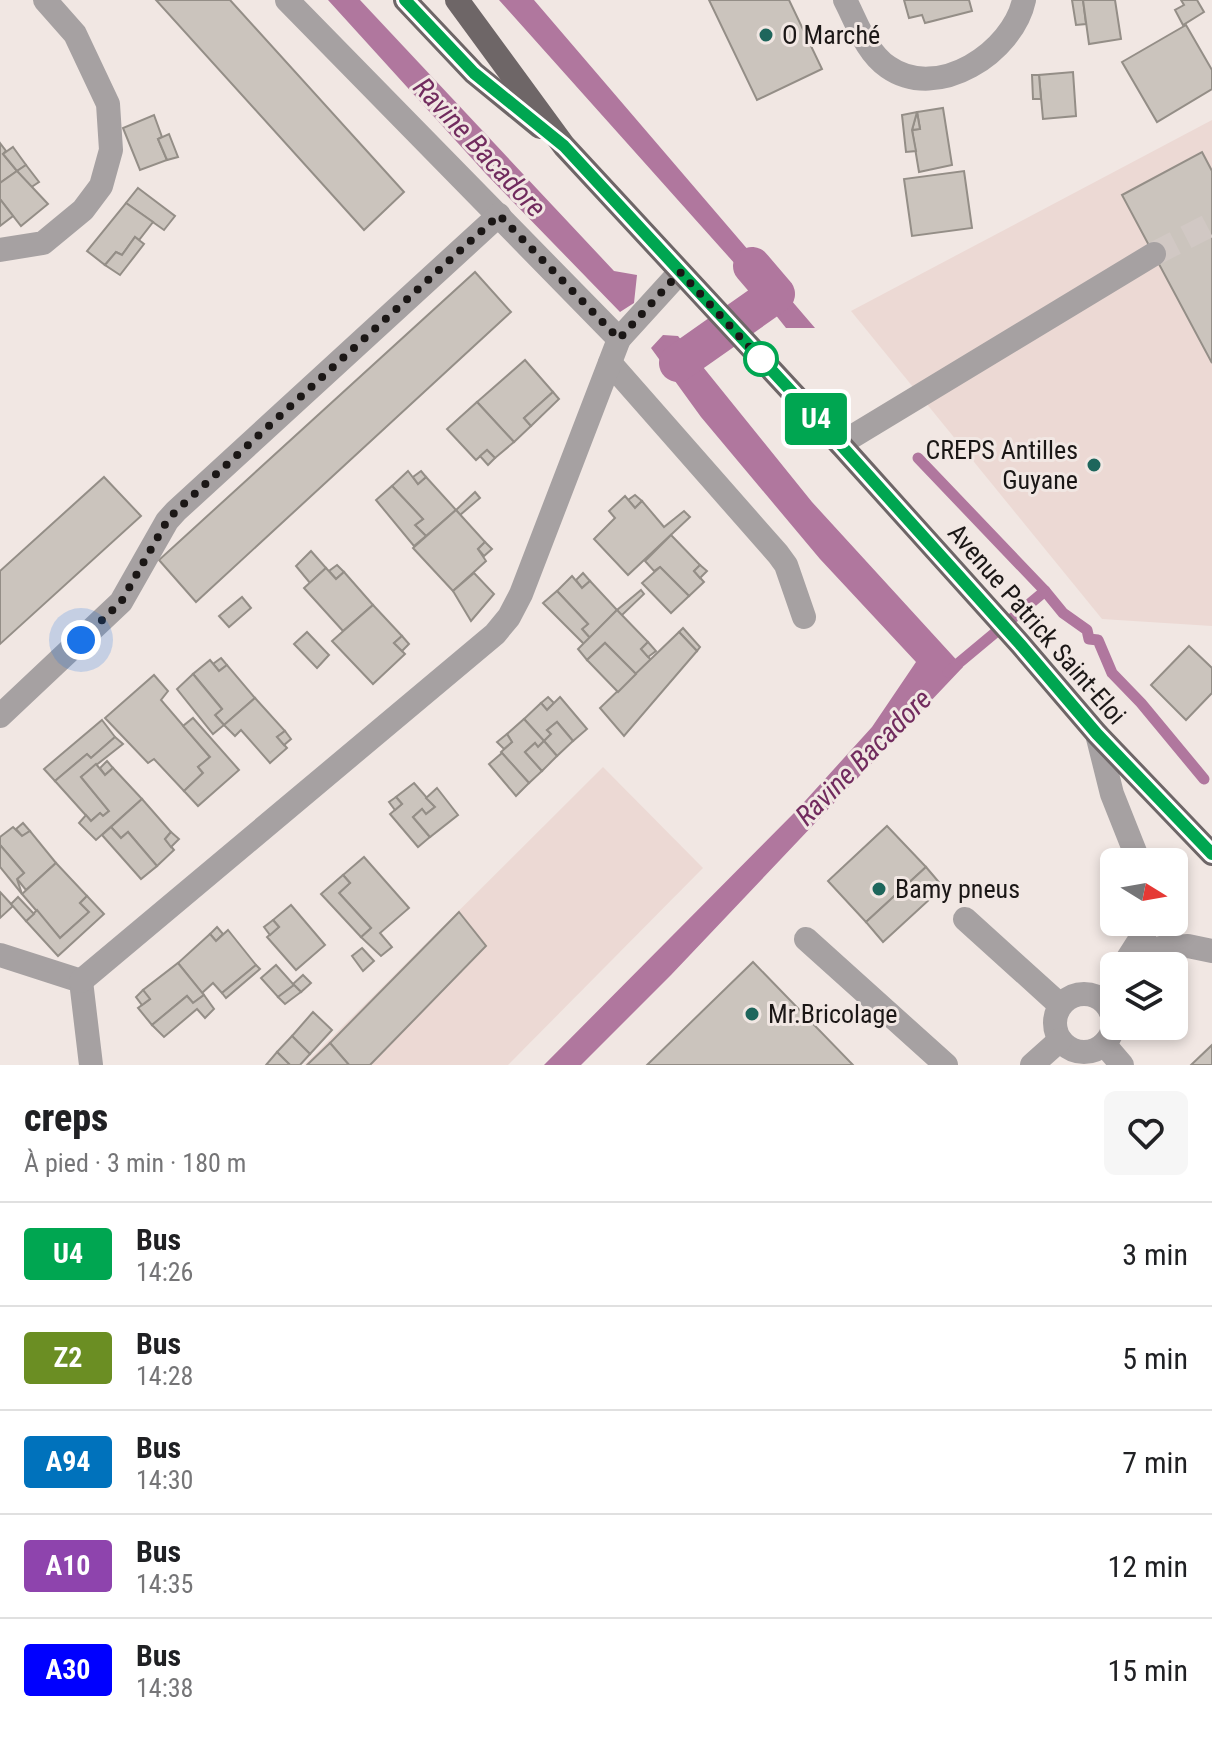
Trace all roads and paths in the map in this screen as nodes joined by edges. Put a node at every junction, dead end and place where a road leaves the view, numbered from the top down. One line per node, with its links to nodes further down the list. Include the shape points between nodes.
1 (45, 0): 9 (street, via 75,34 108,104 111,150 101,186 83,210 43,243)
2 (287, 0): 8 (street)
3 (405, 0): 7 (main road, Avenue Patrick Saint-Eloi, via 474,73)
4 (457, 0): 7 (main road, Avenue Patrick Saint-Eloi)
5 (845, 0): 6 (street, via 873,53 889,68 910,77 942,78 972,66 1005,38)
6 (1024, 0)
7 (564, 146): 11 (main road, Avenue Patrick Saint-Eloi)
8 (499, 215): 12 (street); 16 (street, via 176,511 121,602)
9 (0, 250)
10 (1154, 254): 14 (street)
11 (680, 272): 12 (street); 14 (main road, Avenue Patrick Saint-Eloi)
12 (619, 339): 13 (street)
13 (610, 363): 15 (street, via 778,554); 25 (street, via 521,594 495,634)
14 (840, 444): 17 (main road, Avenue Patrick Saint-Eloi)
15 (804, 617)
16 (0, 716)
17 (1097, 734): 18 (street); 19 (main road, Avenue Patrick Saint-Eloi)
18 (1133, 848)
19 (1212, 854)
20 (965, 919): 27 (street)
21 (806, 939): 32 (street)
22 (1212, 951): 23 (street, via 1188,946)
23 (1156, 952)
24 (0, 955): 25 (street)
25 (81, 981): 31 (street)
26 (1100, 994): 27 (street, via 1075,994)
27 (1060, 1005): 28 (street, via 1054,1023)
28 (1060, 1040): 30 (street, via 1086,1053); 33 (street)
29 (1106, 1040): 30 (street)
30 (1104, 1044): 34 (street)
31 (91, 1065)
32 (946, 1065)
33 (1032, 1065)
34 (1122, 1065)

